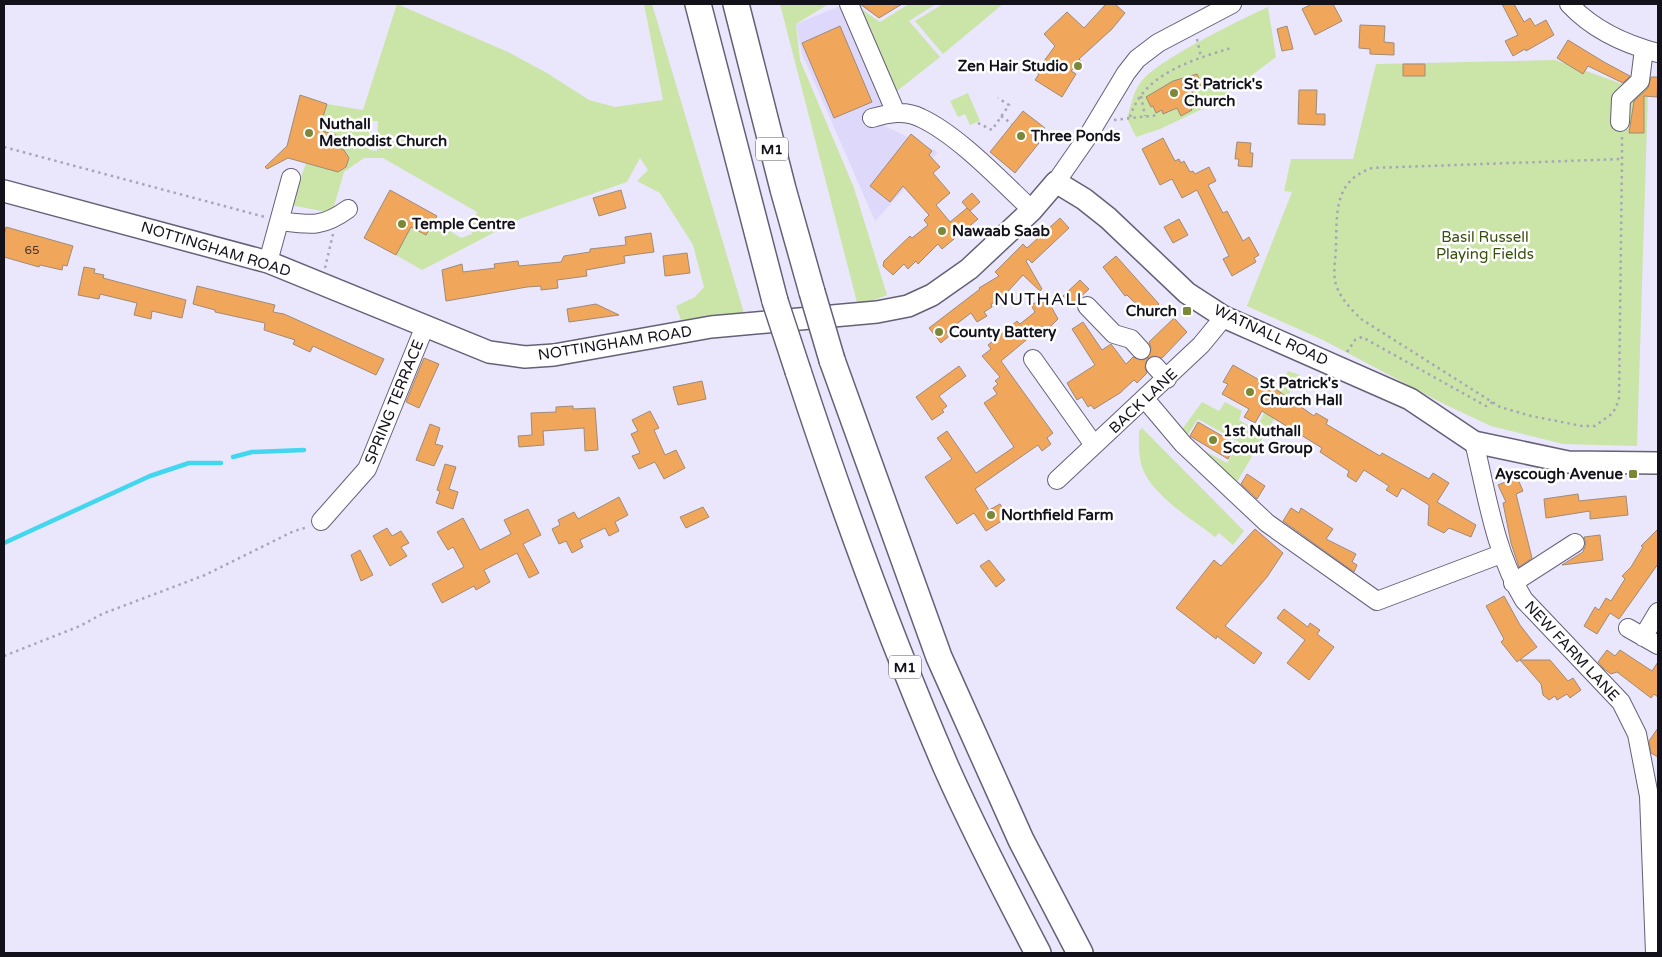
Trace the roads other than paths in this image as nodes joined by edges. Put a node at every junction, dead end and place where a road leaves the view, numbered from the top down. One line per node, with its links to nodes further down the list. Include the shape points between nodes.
1 (688, 4): 7 (highway)
2 (698, 4): 7 (highway, M1)
3 (736, 4): 39 (highway, M1, bridge, via 773,153 832,360 939,657 1020,840)
4 (849, 4): 9 (street)
5 (1232, 4): 13 (street, via 1158,43 1137,59)
6 (1569, 4): 8 (street, via 1601,31)
7 (708, 49): 38 (highway, M1, bridge, via 775,301 846,516 902,660 966,809)
8 (1651, 51): 11 (street, via 1640,81 1621,99)
9 (896, 113): 10 (street); 16 (street, via 921,118 956,141)
10 (872, 118)
11 (1620, 122)
12 (291, 178): 17 (street)
13 (1056, 182): 16 (main road, NOTTINGHAM ROAD); 20 (main road, WATNALL ROAD, via 1108,218 1187,293)
14 (4, 191): 18 (main road, NOTTINGHAM ROAD)
15 (348, 209): 17 (street, via 333,221 312,225)
16 (1032, 210): 21 (main road, NOTTINGHAM ROAD, via 959,277 922,300 893,309 711,327 554,355 525,357 489,352)
17 (280, 221): 18 (street)
18 (268, 262): 21 (main road, NOTTINGHAM ROAD)
19 (1086, 306): 22 (street, via 1114,334 1131,338)
20 (1224, 317): 25 (street, BACK LANE); 27 (main road, WATNALL ROAD, via 1410,399)
21 (425, 326): 31 (street, SPRING TERRACE, via 367,469)
22 (1141, 350)
23 (1033, 359): 28 (street)
24 (1155, 366): 25 (street)
25 (1166, 379): 26 (street, BACK LANE)
26 (1144, 399): 28 (street, BACK LANE); 33 (street, via 1183,444 1267,523 1377,601)
27 (1474, 442): 29 (main road, WATNALL ROAD, via 1568,462); 33 (street, NEW FARM LANE)
28 (1094, 445): 30 (street, BACK LANE)
29 (1658, 463)
30 (1057, 480)
31 (320, 521)
32 (1575, 543): 34 (street)
33 (1502, 554): 34 (street, NEW FARM LANE)
34 (1513, 582): 40 (street, NEW FARM LANE, via 1524,600 1621,702 1637,734 1649,796)
35 (1658, 612): 37 (street)
36 (1628, 628): 37 (street)
37 (1651, 641)
38 (1038, 953)
39 (1080, 953)
40 (1655, 953)

